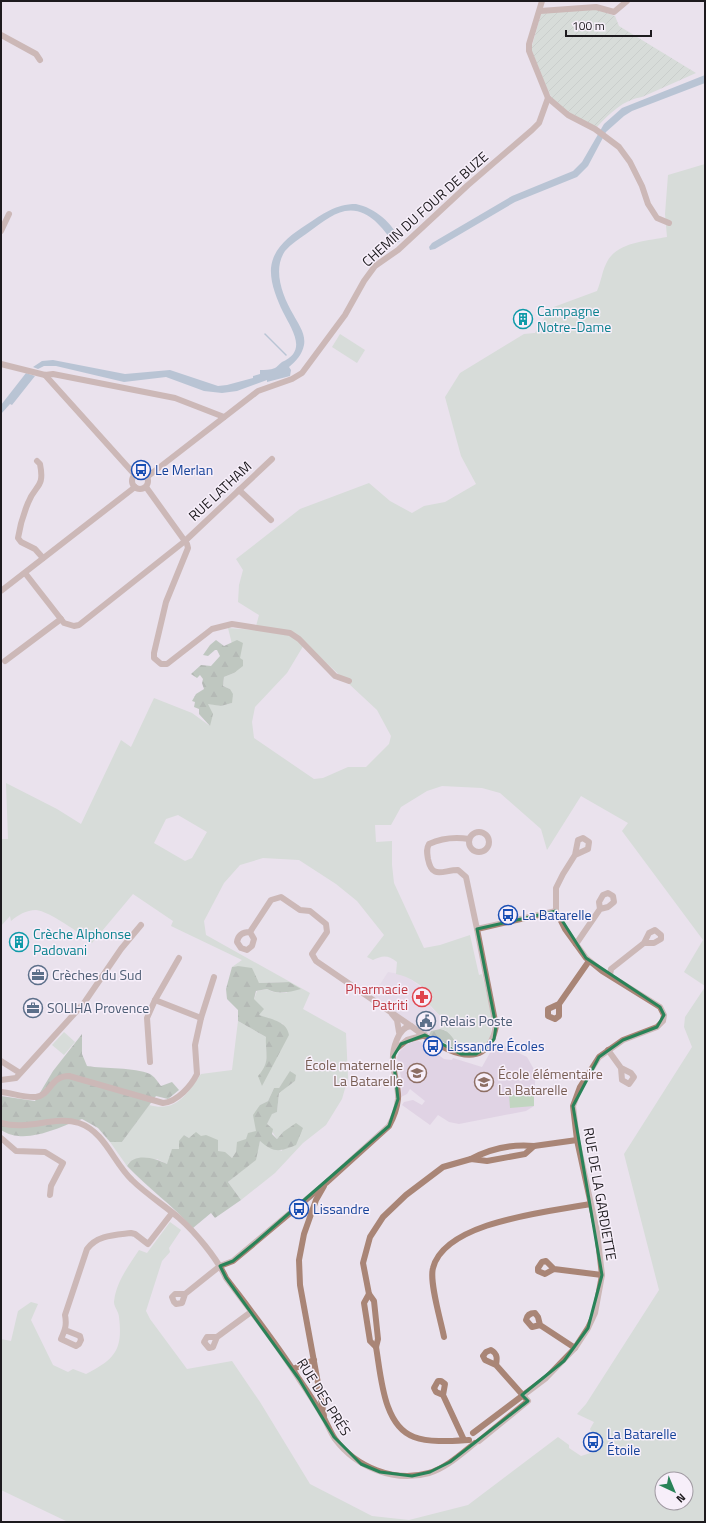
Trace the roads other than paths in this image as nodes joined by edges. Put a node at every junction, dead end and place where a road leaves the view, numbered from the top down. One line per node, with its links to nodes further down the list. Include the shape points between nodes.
1 (542, 1): 3 (street)
2 (627, 1): 3 (street, via 614,12 596,7)
3 (540, 11): 6 (street, via 529,51)
4 (1, 35): 5 (street, via 36,54)
5 (40, 60)
6 (548, 98): 8 (street, via 568,115 606,136 624,152 642,186 648,204 657,218); 12 (street, CHEMIN DU FOUR DE BUZE, via 539,123 532,130 398,250 371,270 348,311 302,374 258,391)
7 (9, 214): 9 (street)
8 (669, 223)
9 (1, 231)
10 (1, 364): 11 (street)
11 (42, 374): 12 (street, via 175,398); 15 (street)
12 (224, 417): 16 (street, CHEMIN DU FOUR DE BUZE)
13 (272, 459): 19 (street, RUE LATHAM)
14 (37, 461): 22 (street, via 40,464 42,482 28,502 18,538 35,549)
15 (135, 475): 16 (street); 17 (street)
16 (149, 476): 18 (street)
17 (135, 487): 18 (street); 22 (street)
18 (146, 487): 21 (street)
19 (239, 490): 20 (street); 21 (street, RUE LATHAM)
20 (270, 520)
21 (185, 541): 25 (street, RUE LATHAM, via 79,624 68,625); 27 (street, via 188,548 186,557 166,602 154,653 156,661 167,664 212,629 232,624 290,633 335,676)
22 (43, 558): 23 (street)
23 (25, 573): 24 (street); 25 (street)
24 (1, 591)
25 (61, 619): 26 (street)
26 (5, 661)
27 (349, 681)
28 (469, 838): 33 (street, via 458,837 434,842 426,852 429,867 433,872 458,870 466,877)
29 (575, 854): 31 (street, via 556,888)
30 (600, 909): 36 (street)
31 (556, 911): 33 (street); 36 (street)
32 (141, 925): 55 (street, via 121,949 84,1004)
33 (477, 929): 47 (street, via 496,1026 494,1039 487,1048 476,1054 461,1054 446,1049)
34 (250, 932): 43 (street, via 271,900 276,897 281,897 300,910 310,911 326,924 327,928 312,954 316,961)
35 (644, 943): 39 (street, via 611,969)
36 (576, 944): 38 (street)
37 (179, 958): 41 (street)
38 (589, 961): 39 (street); 42 (street)
39 (610, 975): 51 (street, RUE DE LA GARDIETTE, via 660,1007 664,1015 663,1021 657,1027 623,1040)
40 (214, 977): 44 (street)
41 (155, 1000): 44 (street); 53 (street, via 147,1018)
42 (559, 1004)
43 (392, 1014): 45 (street, via 399,1016); 46 (street)
44 (201, 1018): 57 (street, via 195,1045 197,1074 184,1092 169,1102 163,1103 69,1076 55,1079 44,1094 36,1097)
45 (412, 1027): 46 (street, via 403,1028); 47 (street); 48 (street, via 416,1034)
46 (399, 1033): 49 (street); 50 (street)
47 (425, 1035): 48 (street)
48 (414, 1037): 49 (street)
49 (407, 1040): 50 (street)
50 (395, 1050): 63 (street, via 393,1064 398,1099 392,1120 385,1130)
51 (608, 1050): 54 (street); 60 (street, RUE DE LA GARDIETTE, via 599,1057 590,1070 572,1106)
52 (1, 1061): 55 (street)
53 (150, 1062)
54 (621, 1068)
55 (20, 1073): 56 (street, via 13,1080)
56 (1, 1080)
57 (1, 1092)
58 (1, 1123): 66 (street, RUE DES PRÉS, via 23,1127 69,1120 80,1123 100,1138 132,1180)
59 (1, 1138): 64 (street, via 16,1151 45,1152 63,1163 51,1186)
60 (577, 1140): 61 (street); 65 (street, RUE DE LA GARDIETTE)
61 (534, 1146): 62 (street, via 522,1145 485,1152); 62 (street, via 524,1154 487,1161)
62 (471, 1159): 71 (street, via 443,1167 406,1195 383,1217 370,1237 363,1263)
63 (326, 1183): 67 (street, via 233,1261); 79 (street, via 316,1200 304,1234 299,1260 300,1285)
64 (50, 1195)
65 (590, 1204): 69 (street, RUE DE LA GARDIETTE); 76 (street, via 490,1224 457,1238 442,1249 433,1268 436,1300)
66 (172, 1213): 67 (street, RUE DES PRÉS); 74 (street, via 148,1244 131,1233 92,1242 87,1249 65,1315)
67 (220, 1266): 70 (street); 72 (street, RUE DES PRÉS)
68 (554, 1269): 69 (street)
69 (602, 1275): 78 (street, RUE DE LA GARDIETTE, via 595,1313)
70 (185, 1294)
71 (369, 1294): 77 (street, via 374,1301 378,1339); 77 (street, via 364,1302 370,1341)
72 (251, 1312): 75 (street); 81 (street, RUE DES PRÉS)
73 (540, 1325): 78 (street)
74 (65, 1330)
75 (217, 1337)
76 (444, 1337)
77 (376, 1347): 85 (street, via 390,1415 400,1428 412,1436 426,1440)
78 (575, 1348): 83 (street, RUE DE LA GARDIETTE, via 546,1378)
79 (314, 1360): 81 (street); 84 (street)
80 (496, 1365): 83 (street)
81 (293, 1369): 84 (street, RUE DES PRÉS)
82 (443, 1395): 85 (street)
83 (522, 1395): 85 (street, RUE DE LA GARDIETTE, via 469,1437); 85 (street, via 528,1401)
84 (325, 1420): 85 (street, RUE DES PRÉS, via 334,1437 362,1464 380,1472 399,1476 430,1472 465,1451)
85 (472, 1441)

